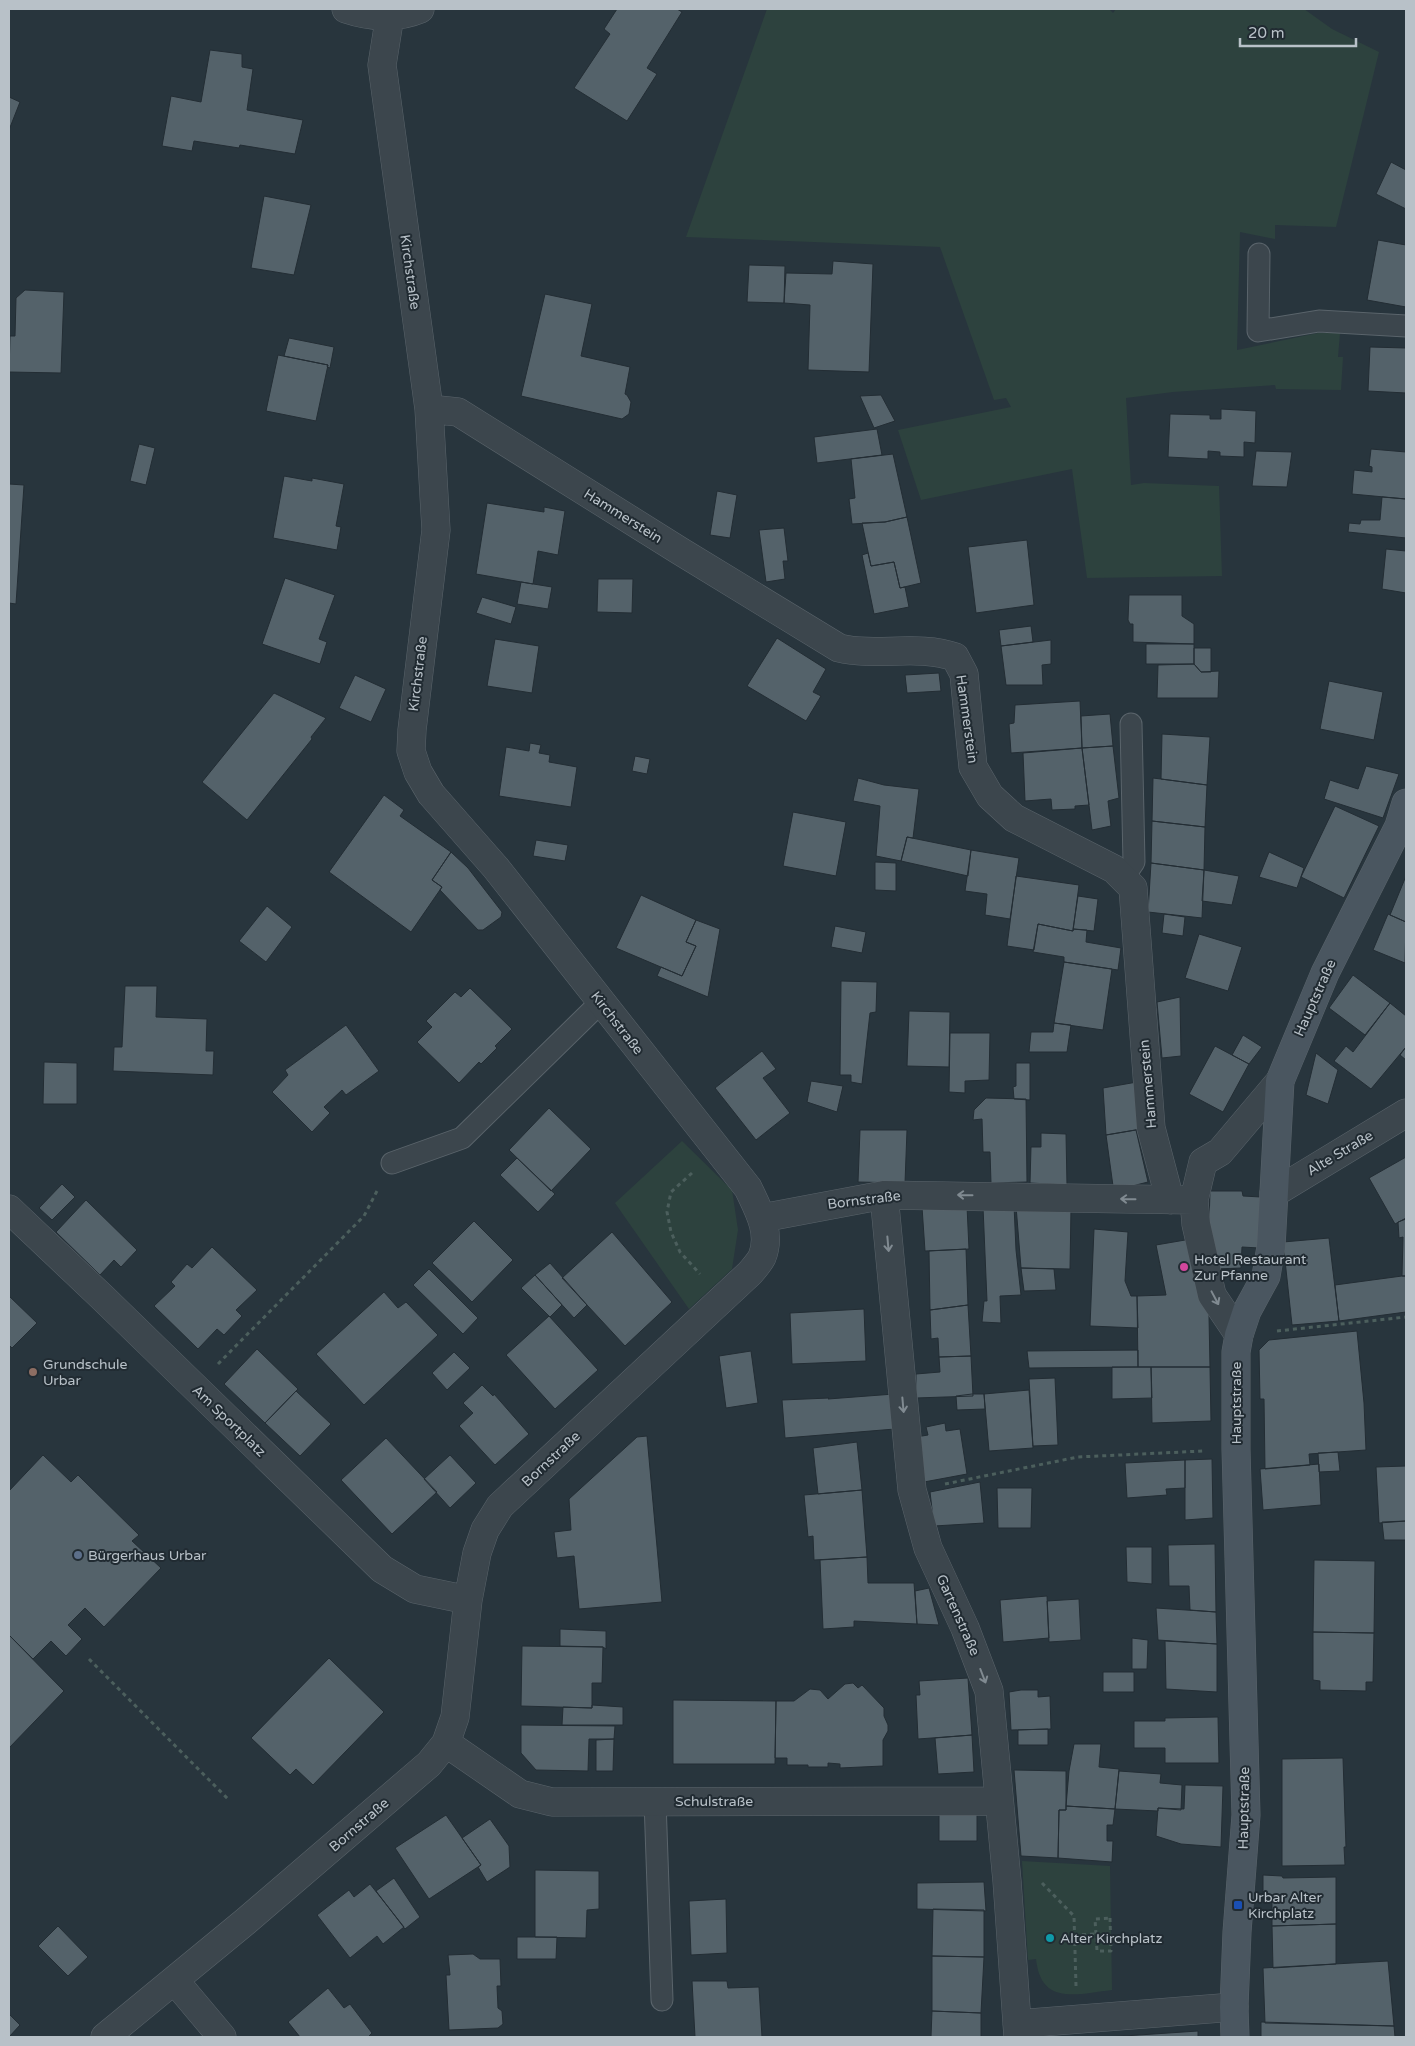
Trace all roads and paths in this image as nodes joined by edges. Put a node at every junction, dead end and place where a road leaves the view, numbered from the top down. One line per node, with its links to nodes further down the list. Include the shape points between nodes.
1 (346, 9): 3 (street, via 366,16)
2 (420, 9): 3 (street)
3 (391, 12): 6 (street, Kirchstraße, via 382,65)
4 (1259, 254): 5 (lane, via 1258,331 1320,321)
5 (1406, 326)
6 (429, 409): 9 (street, Hammerstein, via 458,412 839,648 856,652 938,651 955,657 964,674 973,767 990,796 1014,818 1114,869); 10 (street, Kirchstraße, via 436,530 412,730 412,751 418,772 431,794 496,868)
7 (1131, 724): 9 (lane, via 1134,862)
8 (1406, 804): 11 (street, Hauptstraße, via 1399,826 1325,973)
9 (1123, 878): 17 (street, Hammerstein, via 1133,888 1151,1128)
10 (601, 1002): 13 (street, Kirchstraße); 14 (lane, via 462,1138)
11 (1280, 1081): 15 (street, Hauptstraße); 17 (street, via 1220,1152 1203,1162)
12 (1406, 1113): 15 (street, Alte Straße)
13 (719, 1150): 19 (street, Kirchstraße, via 748,1188); 20 (path, via 671,1192 667,1212 680,1252)
14 (392, 1163): 23 (path, via 364,1216)
15 (1274, 1193): 22 (street, Hauptstraße, via 1266,1276 1247,1311)
16 (884, 1195): 17 (street, Bornstraße, one-way to 16); 19 (street, Bornstraße); 25 (street, Gartenstraße, one-way to 25)
17 (1182, 1200): 22 (street, one-way to 22, via 1196,1224 1212,1295)
18 (9, 1209): 23 (street, Am Sportplatz)
19 (762, 1218): 20 (street, Bornstraße, via 766,1240 762,1257 750,1274)
20 (723, 1298): 26 (street, Bornstraße, via 500,1506 485,1530 477,1553)
21 (1406, 1317): 22 (path)
22 (1239, 1335): 24 (street, Hauptstraße, via 1236,1352)
23 (195, 1387): 26 (street, Am Sportplatz, via 382,1569 415,1590)
24 (1236, 1449): 25 (path, via 1078,1457); 37 (street, Hauptstraße, via 1246,1816)
25 (912, 1490): 31 (street, Gartenstraße, one-way to 31, via 928,1548 965,1628 989,1691)
26 (468, 1600): 28 (street, Bornstraße, via 455,1718)
27 (89, 1659): 29 (path)
28 (446, 1743): 30 (street, Schulstraße, via 520,1794 535,1799 552,1802); 35 (street, Bornstraße, via 429,1764)
29 (229, 1800)
30 (654, 1801): 31 (street, Schulstraße); 36 (lane)
31 (998, 1801): 32 (street, Gartenstraße)
32 (1007, 1882): 34 (path, via 1044,1883 1074,1916); 39 (street, Gartenstraße)
33 (1096, 1934): 33 (path, via 1095,1919 1110,1918 1111,1951 1097,1952); 34 (path)
34 (1074, 1935): 38 (path)
35 (175, 1981): 40 (street, Bornstraße); 41 (street)
36 (662, 2000)
37 (1234, 2008): 38 (street); 42 (street, Hauptstraße)
38 (1077, 2019): 39 (street)
39 (1018, 2030)
40 (105, 2037)
41 (222, 2037)
42 (1235, 2037)

